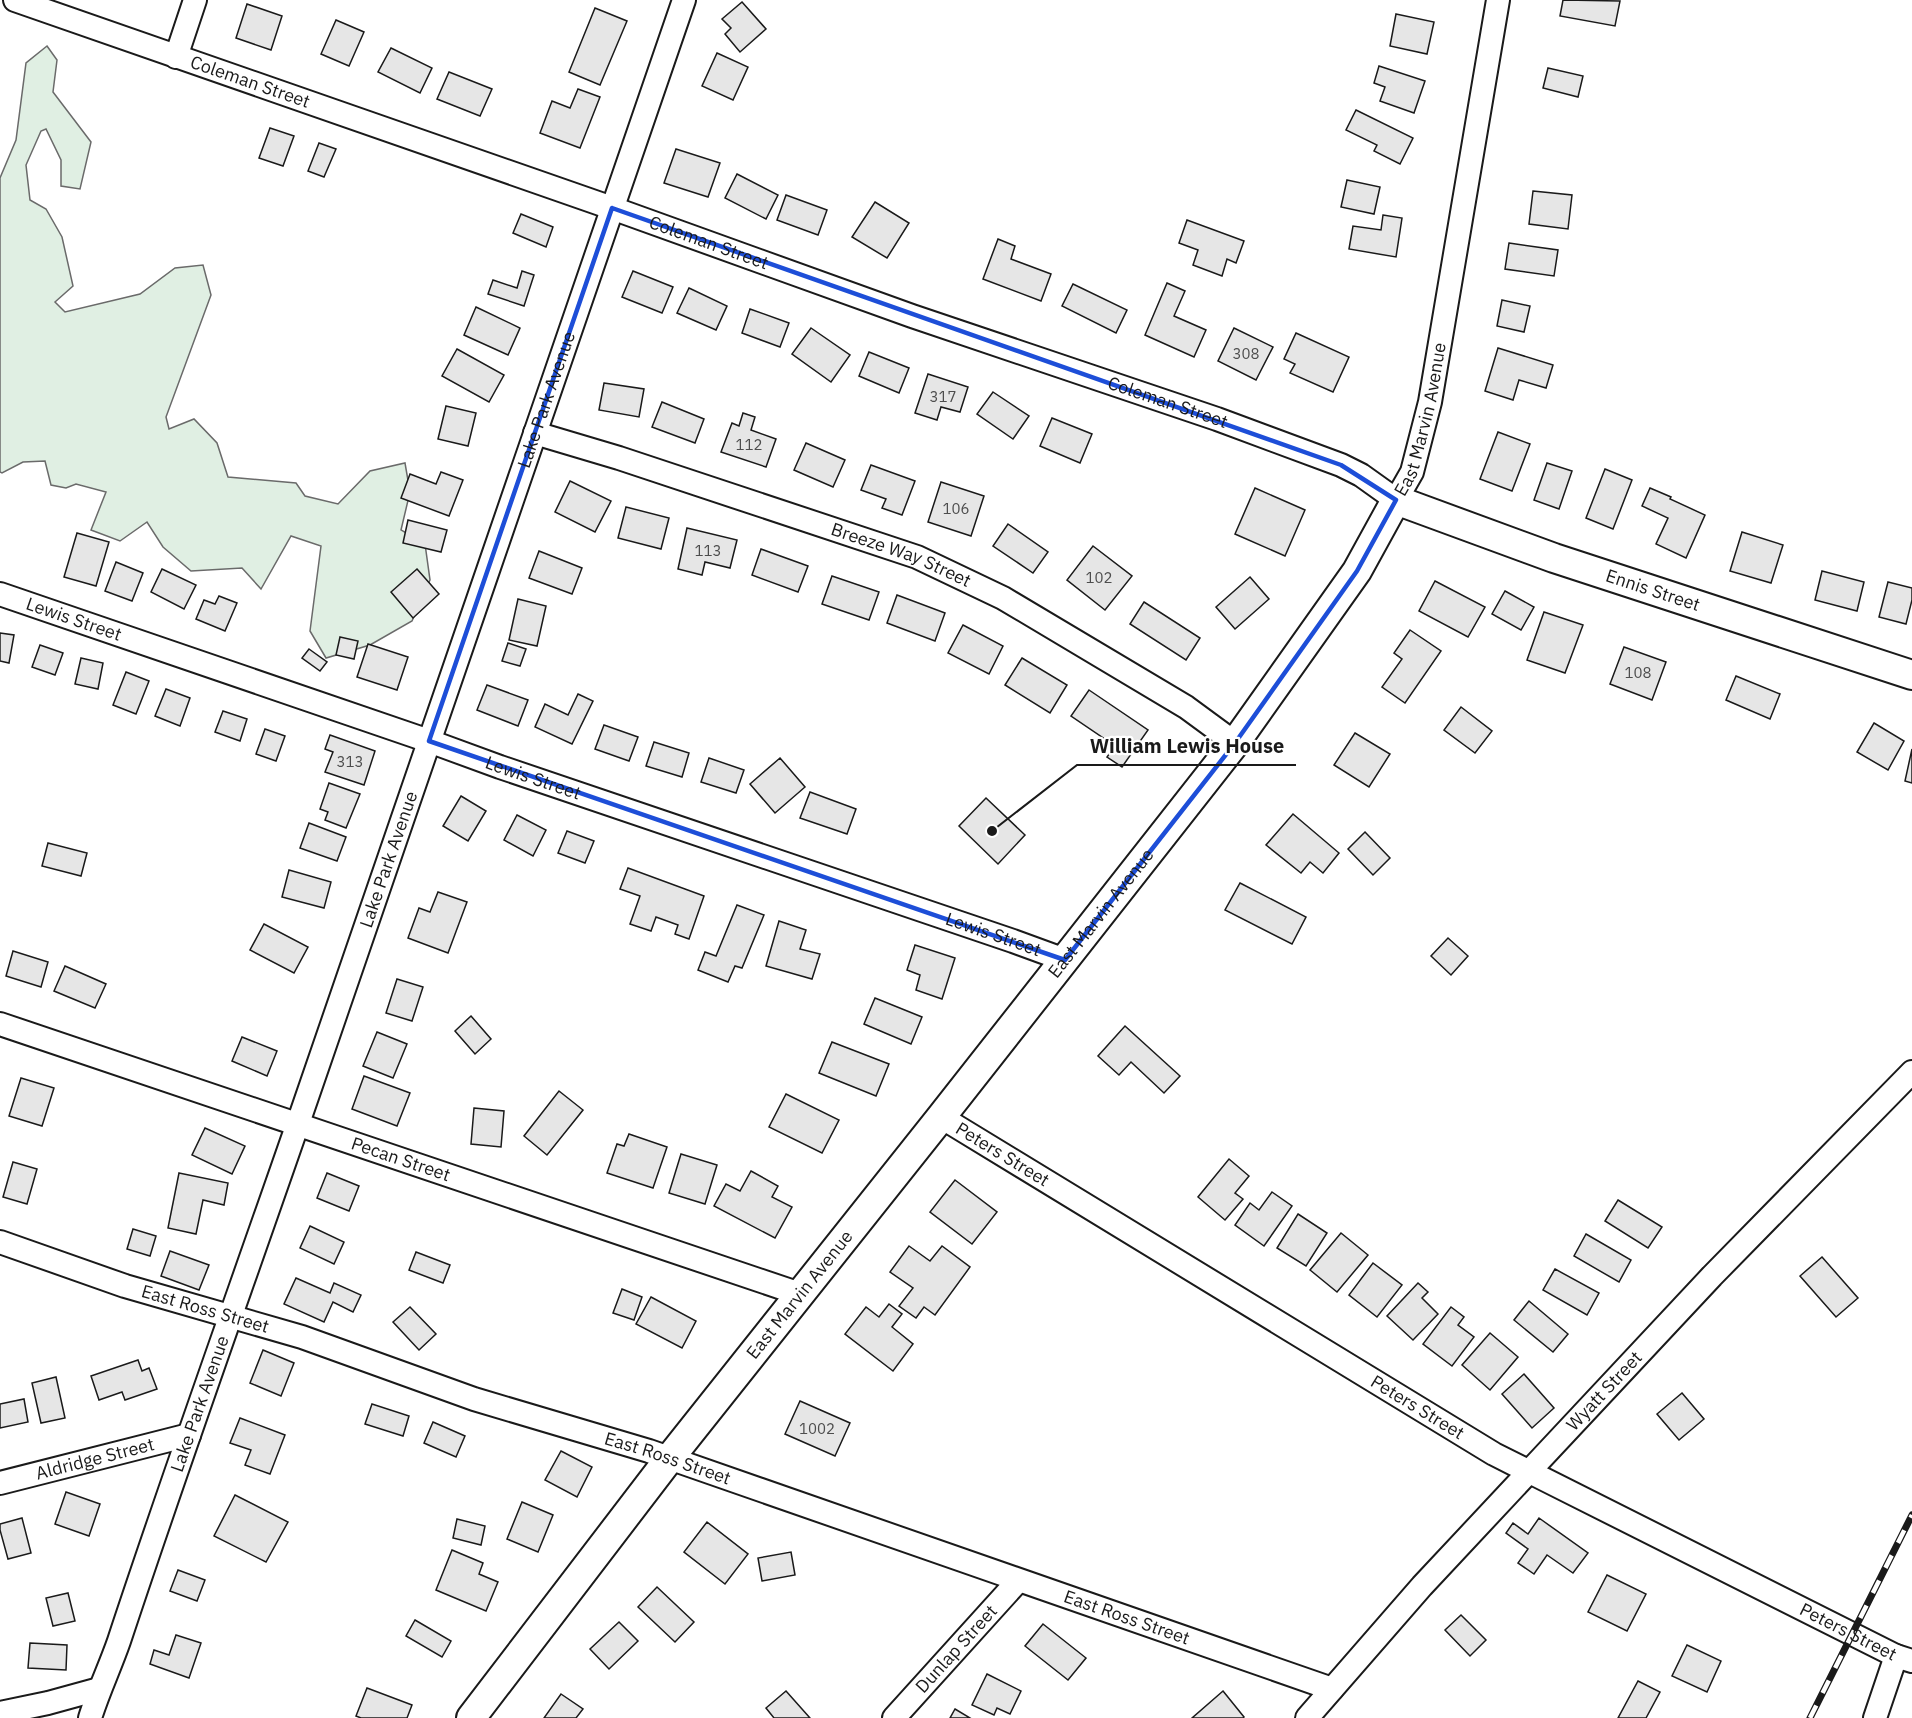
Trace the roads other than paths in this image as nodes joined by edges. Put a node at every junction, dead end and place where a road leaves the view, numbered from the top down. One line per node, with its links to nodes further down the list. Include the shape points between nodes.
1 (15, 0): 5 (street, Coleman Street)
2 (195, 0): 5 (street)
3 (684, 0): 6 (street, Lake Park Avenue)
4 (1498, 0): 8 (street, East Marvin Avenue, via 1430,402 1412,472)
5 (176, 57): 6 (street, Coleman Street)
6 (612, 208): 7 (street, Lake Park Avenue); 8 (street, Coleman Street, via 1341,465)
7 (535, 433): 11 (street, Lake Park Avenue); 12 (street, Breeze Way Street, via 917,557 1003,598 1185,707)
8 (1396, 500): 10 (main road, Ennis Street, via 1554,558); 12 (main road, East Marvin Avenue, via 1357,571)
9 (0, 594): 11 (street, Lewis Street)
10 (1912, 675)
11 (429, 741): 13 (street, Lewis Street); 17 (street, Lake Park Avenue)
12 (1235, 744): 13 (main road, East Marvin Avenue)
13 (1065, 960): 16 (main road, East Marvin Avenue)
14 (0, 1024): 17 (street, Pecan Street)
15 (1912, 1072): 23 (street, Wyatt Street, via 1712,1276)
16 (942, 1117): 19 (main road, East Marvin Avenue); 23 (street, Peters Street, via 1494,1454)
17 (298, 1124): 19 (street, Pecan Street); 20 (street, Lake Park Avenue)
18 (0, 1242): 20 (street, East Ross Street, via 125,1286)
19 (800, 1294): 22 (main road, East Marvin Avenue)
20 (231, 1317): 21 (street, Lake Park Avenue); 22 (street, East Ross Street, via 302,1337 474,1399)
21 (189, 1435): 24 (street, Aldridge Street); 27 (street, Lake Park Avenue)
22 (669, 1459): 25 (street, East Ross Street); 31 (main road, East Marvin Avenue)
23 (1530, 1472): 26 (street, Peters Street); 28 (street, Wyatt Street)
24 (0, 1483)
25 (1018, 1581): 28 (street, East Ross Street); 32 (street, Dunlap Street)
26 (1904, 1659): 34 (street)
27 (99, 1689): 29 (street); 30 (street, Lake Park Avenue)
28 (1332, 1689): 33 (street, Wyatt Street)
29 (0, 1713)
30 (90, 1718)
31 (471, 1718)
32 (894, 1718)
33 (1307, 1718)
34 (1875, 1718)

